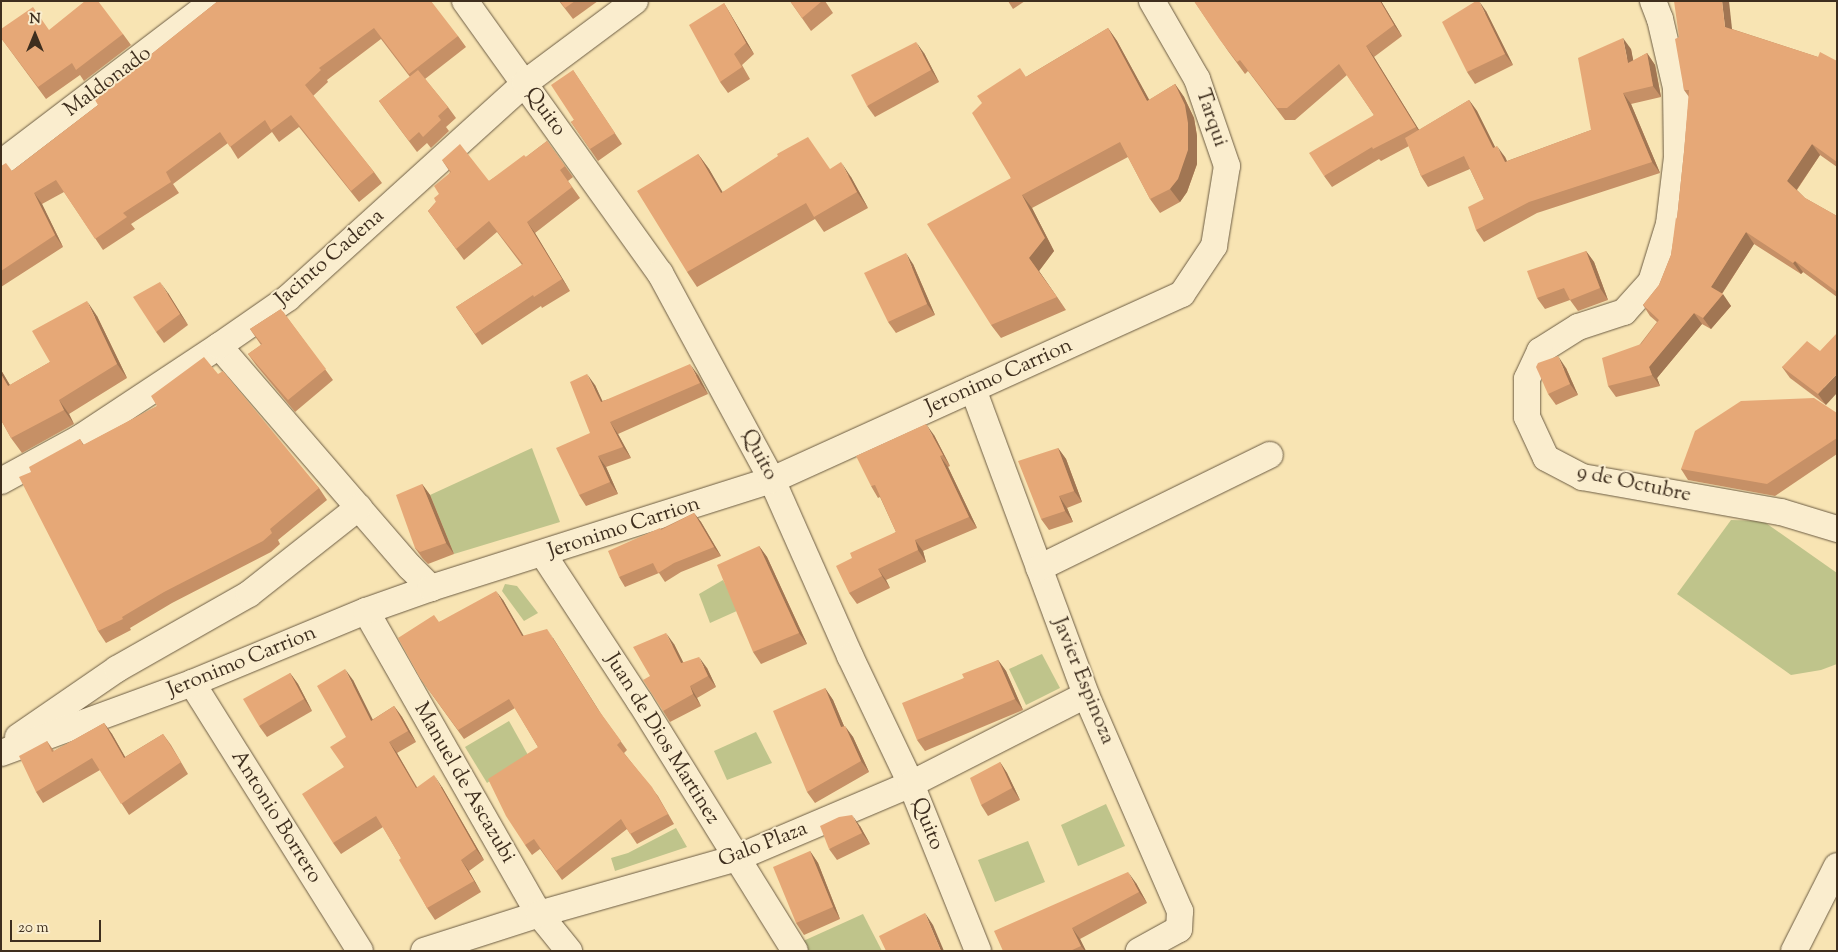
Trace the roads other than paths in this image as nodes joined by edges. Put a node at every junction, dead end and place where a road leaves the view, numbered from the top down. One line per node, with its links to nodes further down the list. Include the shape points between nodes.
1 (214, 1): 7 (street, Maldonado)
2 (465, 1): 6 (street, Quito)
3 (634, 1): 6 (street, Jacinto Cadena)
4 (1152, 1): 8 (street, Tarqui, via 1197,79 1227,166)
5 (1652, 1): 15 (street, 9 de Octubre, via 1660,19 1676,88 1677,157 1669,224 1650,282 1624,312 1578,327 1540,350 1527,379 1527,417 1546,458 1582,477 1781,512)
6 (525, 83): 9 (street, Jacinto Cadena, via 288,298); 12 (street, Quito, via 660,273)
7 (1, 163)
8 (1214, 246): 10 (street, Jeronimo Carrion, via 1182,294)
9 (219, 346): 13 (street, Jacinto Cadena, via 80,438); 14 (street)
10 (973, 389): 12 (street, Jeronimo Carrion); 17 (street, Javier Espinoza)
11 (1270, 455): 17 (street)
12 (772, 480): 16 (street, Jeronimo Carrion); 24 (street, Quito)
13 (1, 481)
14 (359, 507): 18 (street); 22 (street, via 249,594 118,669)
15 (1837, 529)
16 (543, 554): 18 (street, Jeronimo Carrion); 25 (street, Juan de Dios Martinez)
17 (1039, 568): 21 (street, Javier Espinoza)
18 (431, 588): 19 (street, Jeronimo Carrion)
19 (366, 611): 20 (street, Jeronimo Carrion); 27 (street, Manuel de Ascazubi)
20 (192, 683): 23 (street, Jeronimo Carrion); 28 (street, Antonio Borrero)
21 (1086, 695): 24 (street, Galo Plaza); 33 (street, Javier Espinoza, via 1180,910 1178,929)
22 (1, 749)
23 (1, 753)
24 (911, 784): 25 (street, Galo Plaza); 32 (street, Quito)
25 (737, 858): 27 (street, Galo Plaza); 31 (street, Juan de Dios Martinez)
26 (1837, 866): 34 (street)
27 (539, 914): 29 (street, Galo Plaza); 30 (street, Manuel de Ascazubi)
28 (360, 951)
29 (424, 951)
30 (569, 951)
31 (794, 951)
32 (978, 951)
33 (1139, 951)
34 (1794, 951)

